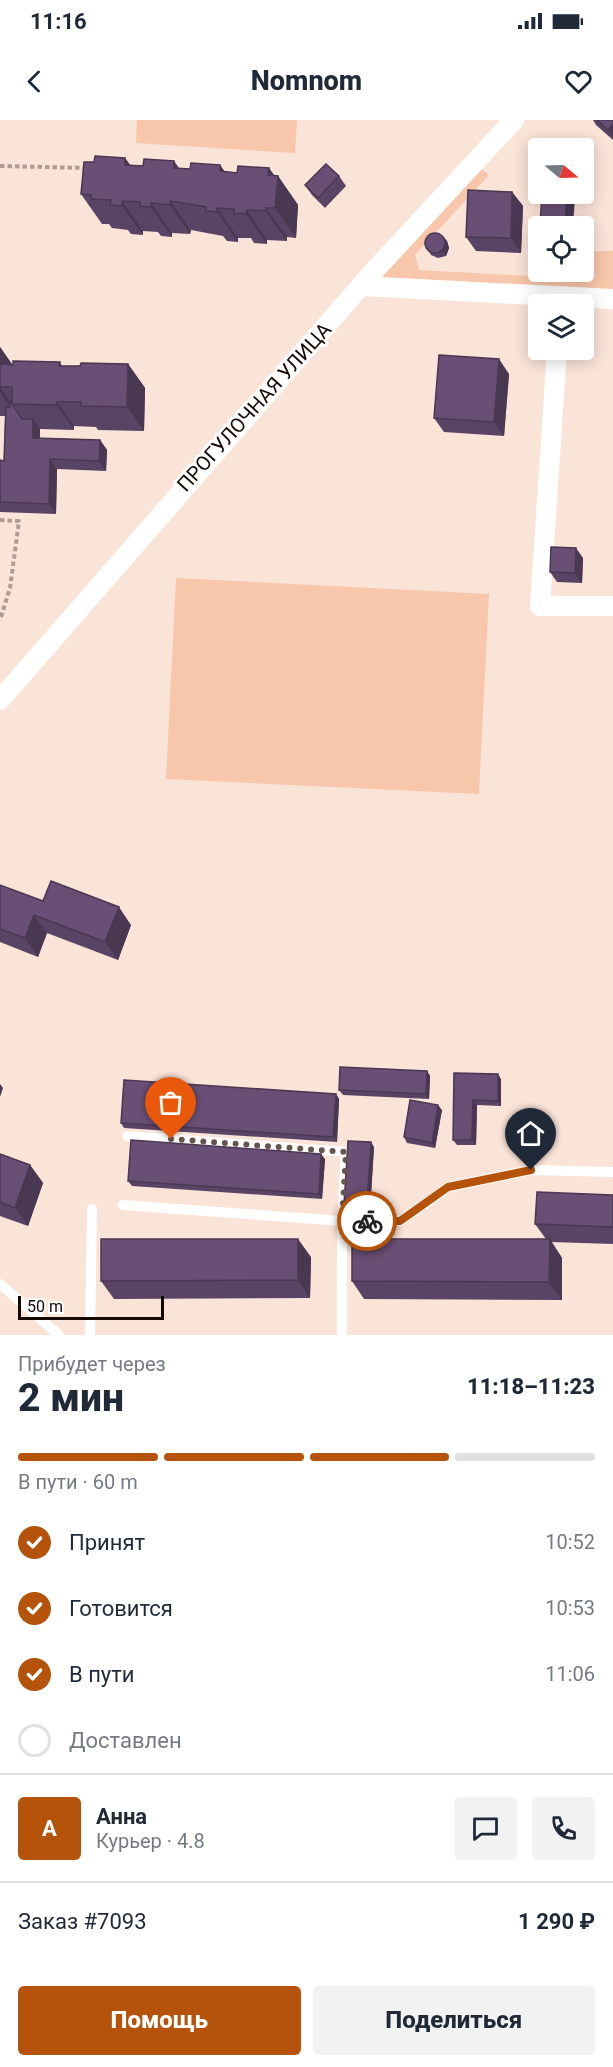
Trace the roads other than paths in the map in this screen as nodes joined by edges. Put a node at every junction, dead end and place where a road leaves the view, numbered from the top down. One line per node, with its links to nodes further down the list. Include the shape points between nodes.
1 (514, 120): 2 (street, ПРОГУЛОЧНАЯ УЛИЦА)
2 (361, 286): 3 (street); 8 (street, ПРОГУЛОЧНАЯ УЛИЦА)
3 (528, 299)
4 (613, 299): 5 (street)
5 (594, 300)
6 (556, 360): 7 (street, via 540,606)
7 (613, 606)
8 (0, 700)
9 (127, 1136): 13 (lane, via 346,1152)
10 (613, 1172): 13 (lane, via 531,1170 448,1187 400,1221)
11 (123, 1205): 13 (lane)
12 (92, 1209): 16 (lane)
13 (342, 1221): 17 (lane)
14 (0, 1284): 15 (lane)
15 (59, 1335)
16 (90, 1335)
17 (342, 1335)

